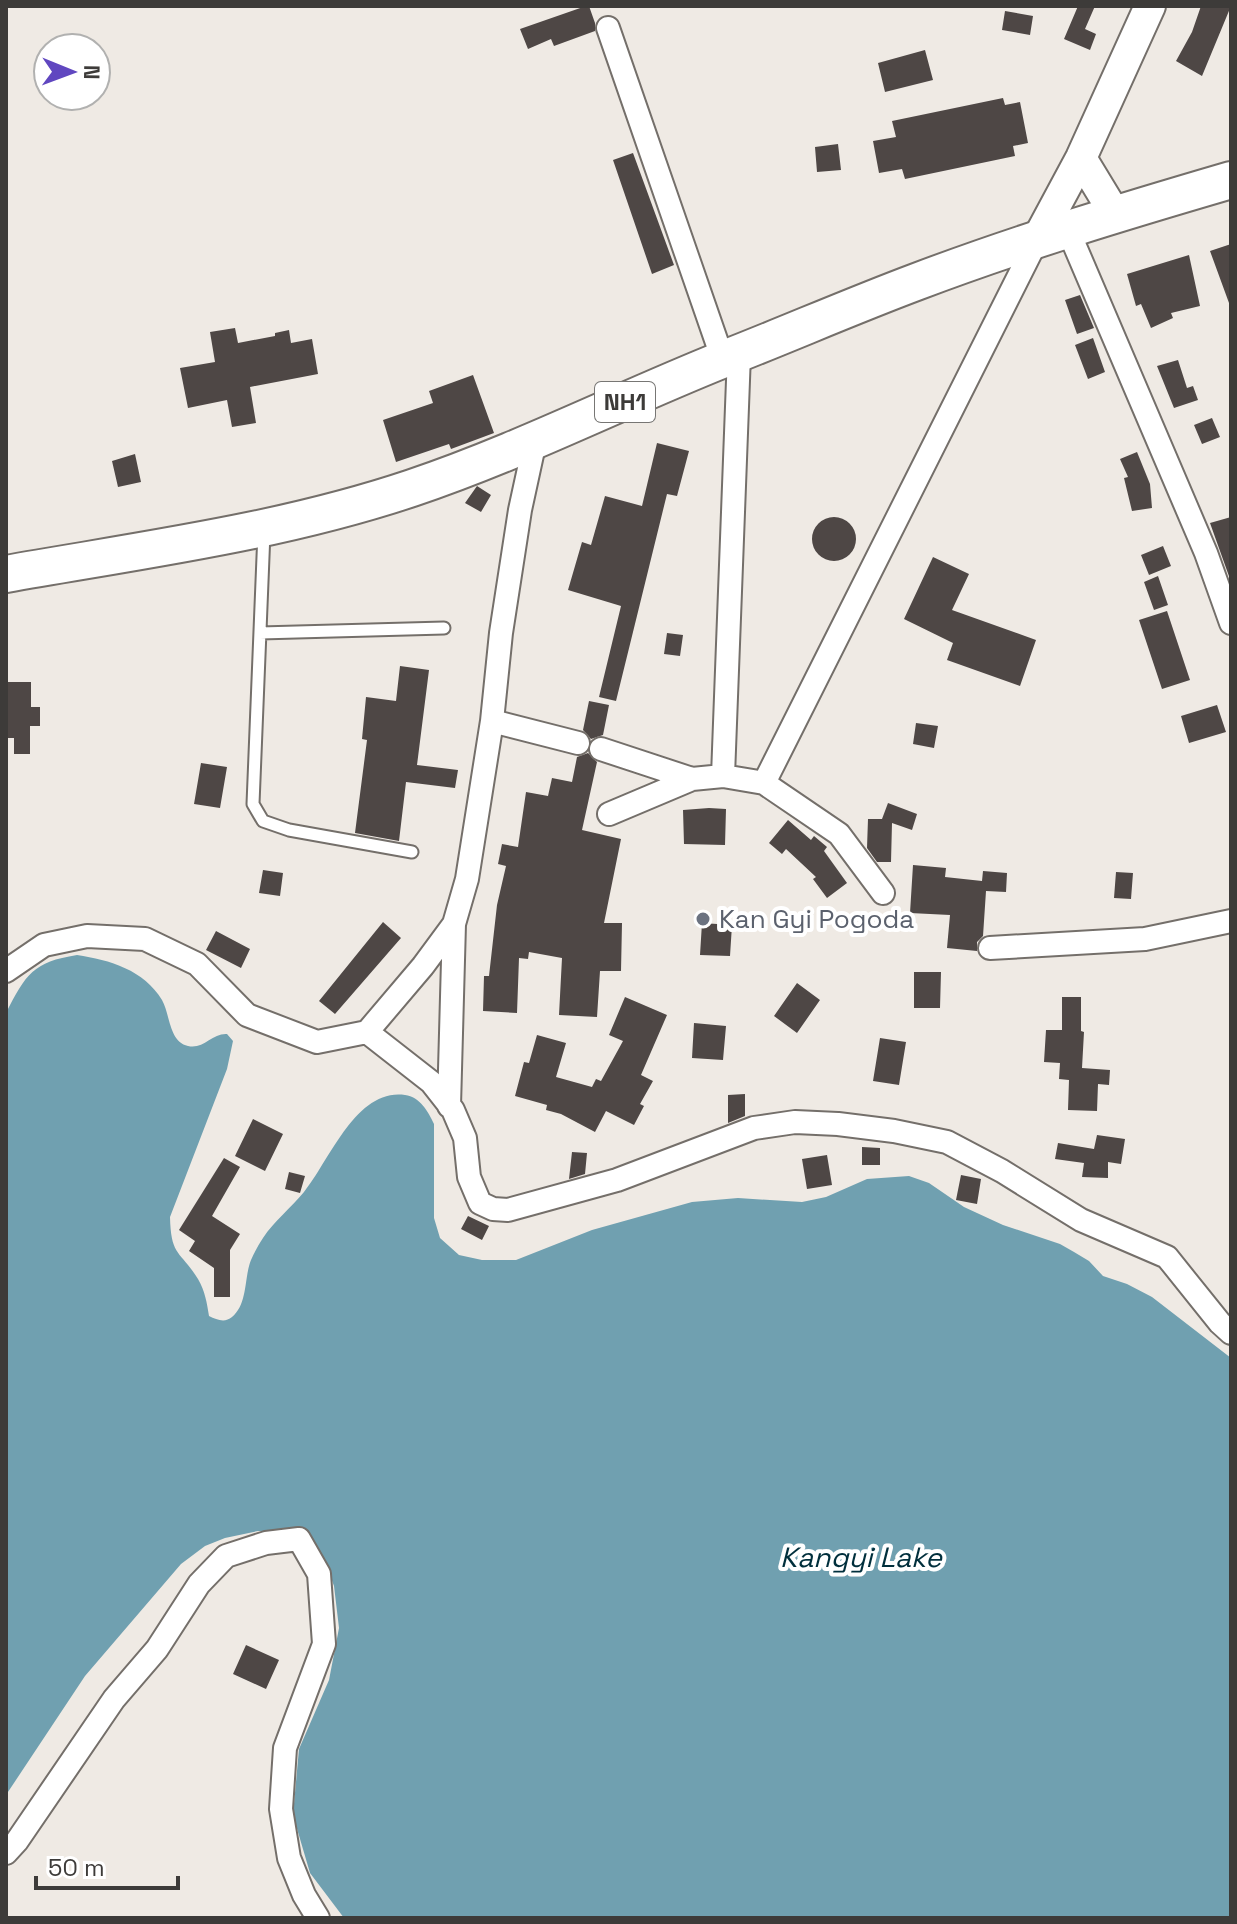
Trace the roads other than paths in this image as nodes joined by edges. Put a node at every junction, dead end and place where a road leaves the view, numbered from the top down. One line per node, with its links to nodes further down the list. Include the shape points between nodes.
1 (1150, 6): 3 (main road)
2 (608, 28): 7 (street)
3 (1081, 158): 5 (main road); 6 (main road)
4 (1231, 180): 5 (highway, NH1)
5 (1115, 214): 6 (highway, NH1)
6 (1053, 235): 7 (highway, NH1, via 917,281); 11 (street, via 1206,553); 19 (street)
7 (731, 357): 8 (highway, NH1); 17 (street)
8 (535, 441): 9 (highway, NH1, via 411,488); 14 (street, via 506,602)
9 (264, 527): 10 (highway, NH1); 13 (lane)
10 (6, 574)
11 (1231, 623)
12 (444, 628): 13 (lane)
13 (260, 633): 21 (lane, via 253,804 263,821)
14 (492, 721): 15 (street); 24 (street, via 467,879)
15 (578, 743)
16 (601, 749): 18 (street)
17 (723, 776): 18 (street); 19 (street)
18 (692, 779): 20 (street)
19 (764, 783): 22 (street, via 839,834)
20 (609, 814)
21 (412, 852)
22 (883, 893)
23 (1231, 921): 25 (street, via 1145,939)
24 (454, 924): 27 (street); 28 (street)
25 (990, 948)
26 (6, 971): 27 (street, via 44,945 87,936 145,939 197,964 247,1015 317,1042)
27 (367, 1032): 28 (street, via 431,1082)
28 (449, 1106): 29 (street, via 465,1138 469,1177 480,1203 493,1209 508,1210 617,1180 754,1128 781,1124 838,1124 947,1142 1081,1220 1167,1257)
29 (1231, 1333)
30 (6, 1853): 31 (street, via 199,1584 226,1556 299,1539 319,1574 324,1644 285,1748 281,1809 289,1858)
31 (318, 1918)

